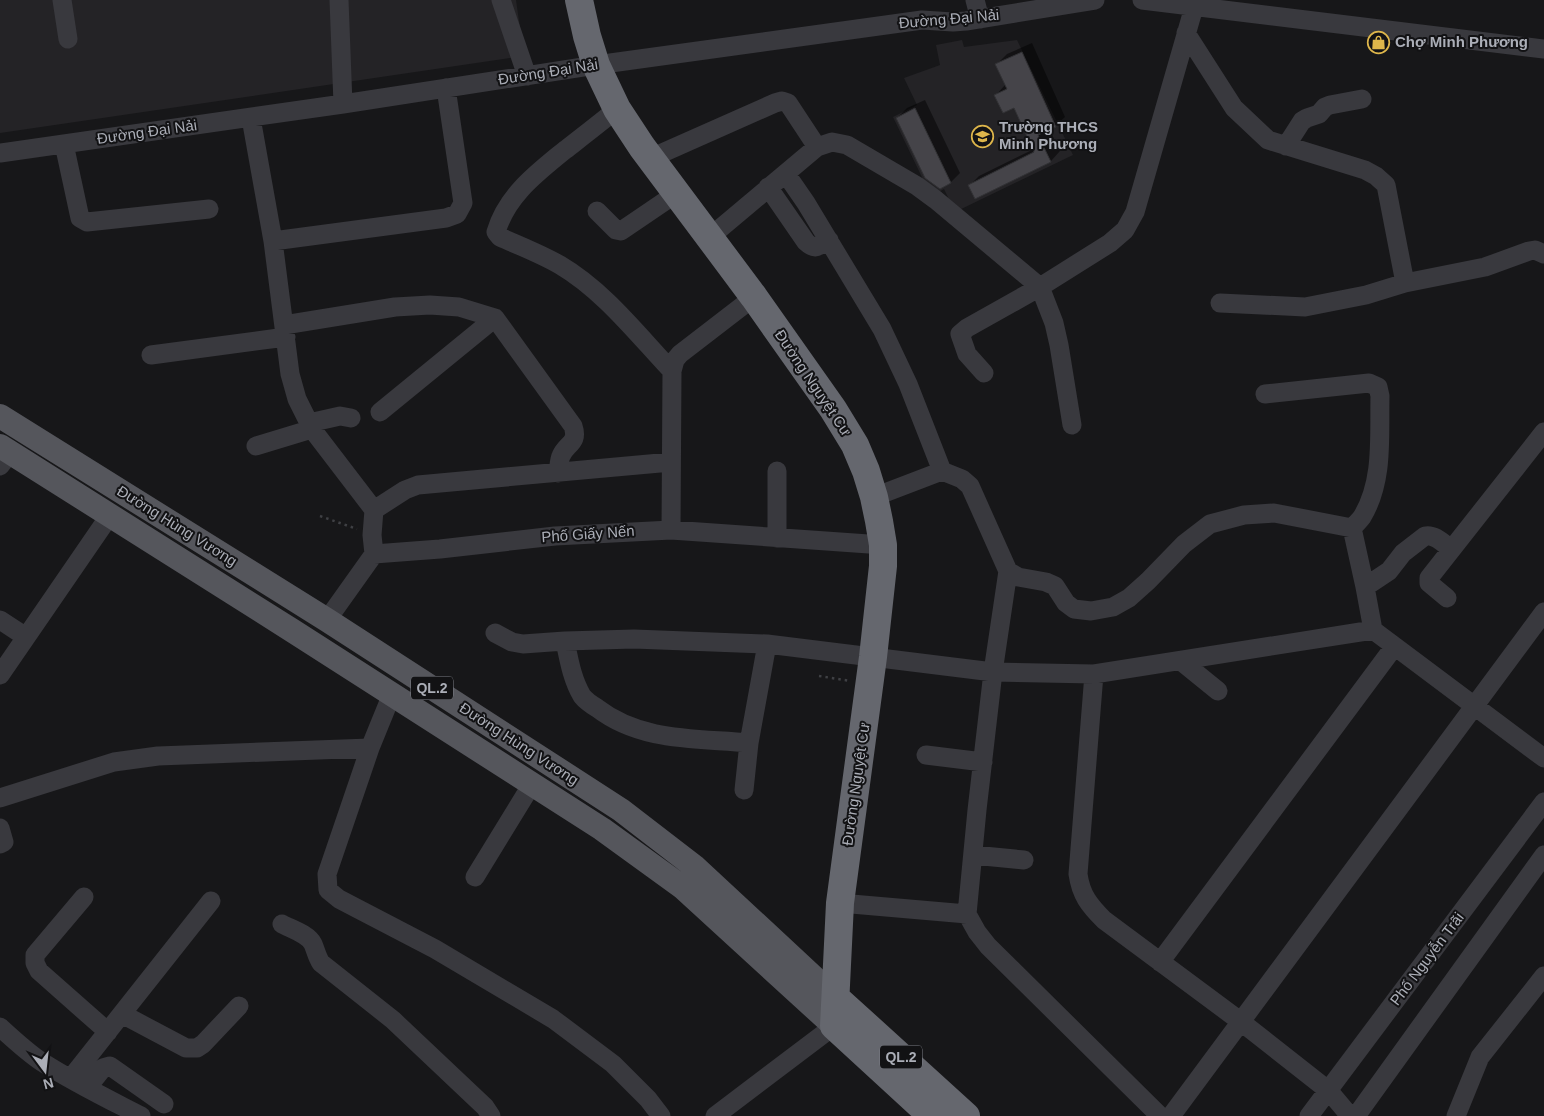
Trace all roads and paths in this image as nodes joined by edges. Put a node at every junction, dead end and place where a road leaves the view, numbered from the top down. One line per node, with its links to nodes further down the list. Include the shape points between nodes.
1 (62, 0): 11 (street)
2 (339, 0): 17 (street)
3 (501, 0): 14 (street)
4 (579, 0): 13 (highway, Đường Nguyệt Cư)
5 (975, 0): 9 (street)
6 (1088, 0): 9 (street, Đường Đại Nải)
7 (1142, 0): 8 (street)
8 (1195, 3): 10 (street); 12 (street)
9 (980, 19): 13 (street, Đường Đại Nải, via 953,22 922,20)
10 (1186, 33): 21 (street, via 1234,108 1268,140); 35 (street, via 1136,212 1125,230 1110,242)
11 (68, 38)
12 (1544, 49)
13 (596, 64): 14 (street, Đường Đại Nải); 18 (highway, Đường Nguyệt Cư)
14 (526, 76): 15 (street, Đường Đại Nải)
15 (446, 88): 17 (street, Đường Đại Nải); 32 (street, via 463,203 457,214)
16 (1362, 99): 21 (street, via 1330,105 1302,121)
17 (343, 104): 19 (street, Đường Đại Nải)
18 (617, 109): 24 (highway, Đường Nguyệt Cư); 41 (street, via 530,178 516,194 496,232 500,237 560,265 585,283 608,302)
19 (251, 118): 20 (street, Đường Đại Nải); 32 (street)
20 (64, 144): 23 (street, Đường Đại Nải); 28 (street, via 80,218 87,222)
21 (1286, 146): 34 (street, via 1365,170 1386,185)
22 (817, 147): 24 (street, via 788,103 782,101); 25 (street); 35 (street, via 832,142 847,145 917,186)
23 (0, 153)
24 (651, 158): 27 (highway, Đường Nguyệt Cư)
25 (786, 174): 26 (street); 31 (street)
26 (768, 187): 30 (street); 31 (street, via 806,242 817,247)
27 (677, 193): 29 (street, via 621,231 616,230); 30 (highway, Đường Nguyệt Cư)
28 (209, 209)
29 (598, 211)
30 (710, 237): 36 (highway, Đường Nguyệt Cư)
31 (829, 240): 54 (street, via 882,329 908,384)
32 (273, 241): 39 (street)
33 (1544, 254): 34 (street, via 1529,251 1485,267)
34 (1405, 283): 37 (street, via 1366,295 1305,307)
35 (1040, 287): 42 (street, via 960,334 966,354); 47 (street, via 1054,323)
36 (754, 297): 41 (street, via 680,354); 56 (highway, Đường Nguyệt Cư, via 833,408 855,445)
37 (1220, 303)
38 (495, 318): 39 (street, via 460,307 395,307); 44 (street); 55 (street, via 573,426 576,434 560,456)
39 (285, 331): 40 (street); 48 (street, via 290,374)
40 (151, 355)
41 (672, 371): 52 (street)
42 (984, 373)
43 (1265, 394): 60 (street, via 1369,383 1378,387 1379,463 1373,492 1362,517)
44 (380, 412)
45 (0, 416): 71 (main road, Đường Hùng Vương / QL.2)
46 (351, 418): 48 (street, via 340,416)
47 (1072, 425)
48 (310, 426): 50 (street); 57 (street)
49 (1544, 432): 65 (street)
50 (256, 446)
51 (3, 455): 58 (main road, Đường Hùng Vương / QL.2)
52 (671, 462): 55 (street); 61 (street)
53 (777, 471): 63 (street)
54 (942, 471): 56 (street); 67 (street, via 970,486)
55 (558, 473): 57 (street, via 418,485)
56 (874, 497): 64 (highway, Đường Nguyệt Cư)
57 (374, 510): 62 (street)
58 (110, 515): 73 (main road, Đường Hùng Vương / QL.2); 76 (street)
59 (320, 516): 62 (path)
60 (1352, 528): 67 (street, via 1274,513 1244,515 1210,524 1184,544 1129,598 1114,607 1091,611 1074,609 1055,586 1018,577); 68 (street)
61 (671, 530): 63 (street, Phố Giấy Nến); 66 (street, Phố Giấy Nến, via 555,536)
62 (372, 535): 66 (street)
63 (777, 538): 64 (street, Phố Giấy Nến)
64 (883, 545): 80 (highway, Đường Nguyệt Cư)
65 (1451, 550): 68 (street, via 1434,536 1425,536 1389,571); 69 (street, via 1428,580)
66 (374, 554): 71 (street)
67 (1008, 571): 82 (street)
68 (1365, 588): 74 (street)
69 (1447, 598)
70 (1544, 612): 89 (street)
71 (318, 614): 73 (main road); 112 (main road, Đường Hùng Vương / QL.2, via 622,810 695,867)
72 (0, 620): 76 (street)
73 (293, 630): 88 (main road, Đường Hùng Vương / QL.2)
74 (1373, 630): 79 (street); 81 (street)
75 (495, 634): 77 (street, via 524,644)
76 (26, 637): 83 (street)
77 (566, 641): 78 (street, via 634,639); 90 (street, via 573,678 584,698 606,715 630,728 662,736)
78 (767, 644): 80 (street); 90 (street)
79 (1394, 647): 89 (street); 110 (street)
80 (873, 656): 82 (street); 86 (highway, Đường Nguyệt Cư)
81 (1181, 661): 84 (street); 87 (street)
82 (993, 672): 84 (street); 94 (street)
83 (0, 674)
84 (1094, 674): 110 (street, via 1078,874 1080,887 1086,900 1104,920)
85 (819, 676): 86 (path)
86 (869, 683): 107 (highway, Đường Nguyệt Cư)
87 (1218, 691)
88 (392, 694): 91 (street); 95 (main road, Đường Hùng Vương / QL.2)
89 (1474, 707): 93 (street); 117 (street)
90 (749, 743): 96 (street)
91 (370, 748): 97 (street, via 137,758 114,762); 127 (street, via 327,874 328,890 553,1019 613,1064)
92 (926, 755): 94 (street)
93 (1544, 758)
94 (983, 762): 101 (street)
95 (532, 784): 104 (street); 118 (main road, Đường Hùng Vương / QL.2, via 602,829 682,887)
96 (744, 790)
97 (0, 798)
98 (1544, 802): 123 (street, Phố Nguyễn Trãi)
99 (0, 828): 100 (street, via 4,842)
100 (0, 844)
101 (973, 855): 103 (street); 108 (street)
102 (1544, 856): 135 (street)
103 (1024, 860)
104 (475, 877)
105 (84, 897): 120 (street, via 35,955 35,963 39,971)
106 (210, 901): 116 (street)
107 (840, 903): 108 (street); 112 (highway, Đường Nguyệt Cư)
108 (967, 914): 131 (street, via 988,946)
109 (282, 924): 125 (street, via 309,938 321,963 393,1020)
110 (1160, 962): 117 (street)
111 (1544, 976): 114 (street)
112 (836, 998): 118 (highway, Đường Nguyệt Cư); 130 (highway, Đường Hùng Vương / QL.2)
113 (1544, 1002): 114 (street)
114 (1523, 1004): 136 (street, via 1480,1057)
115 (239, 1006): 116 (street, via 196,1048 186,1048)
116 (122, 1014): 120 (street)
117 (1240, 1021): 123 (street); 132 (street)
118 (834, 1026): 128 (street); 129 (highway, Đường Hùng Vương / QL.2)
119 (0, 1027): 121 (street, via 34,1056)
120 (108, 1032): 121 (street)
121 (70, 1078): 122 (street)
122 (87, 1088): 124 (street, via 103,1068 110,1066); 126 (street)
123 (1328, 1091): 133 (street, Phố Nguyễn Trãi); 134 (street)
124 (164, 1104)
125 (484, 1113)
126 (141, 1116)
127 (661, 1116)
128 (714, 1116)
129 (932, 1116)
130 (966, 1116)
131 (1160, 1116)
132 (1171, 1116)
133 (1309, 1116)
134 (1350, 1116)
135 (1356, 1116)
136 (1456, 1116)

